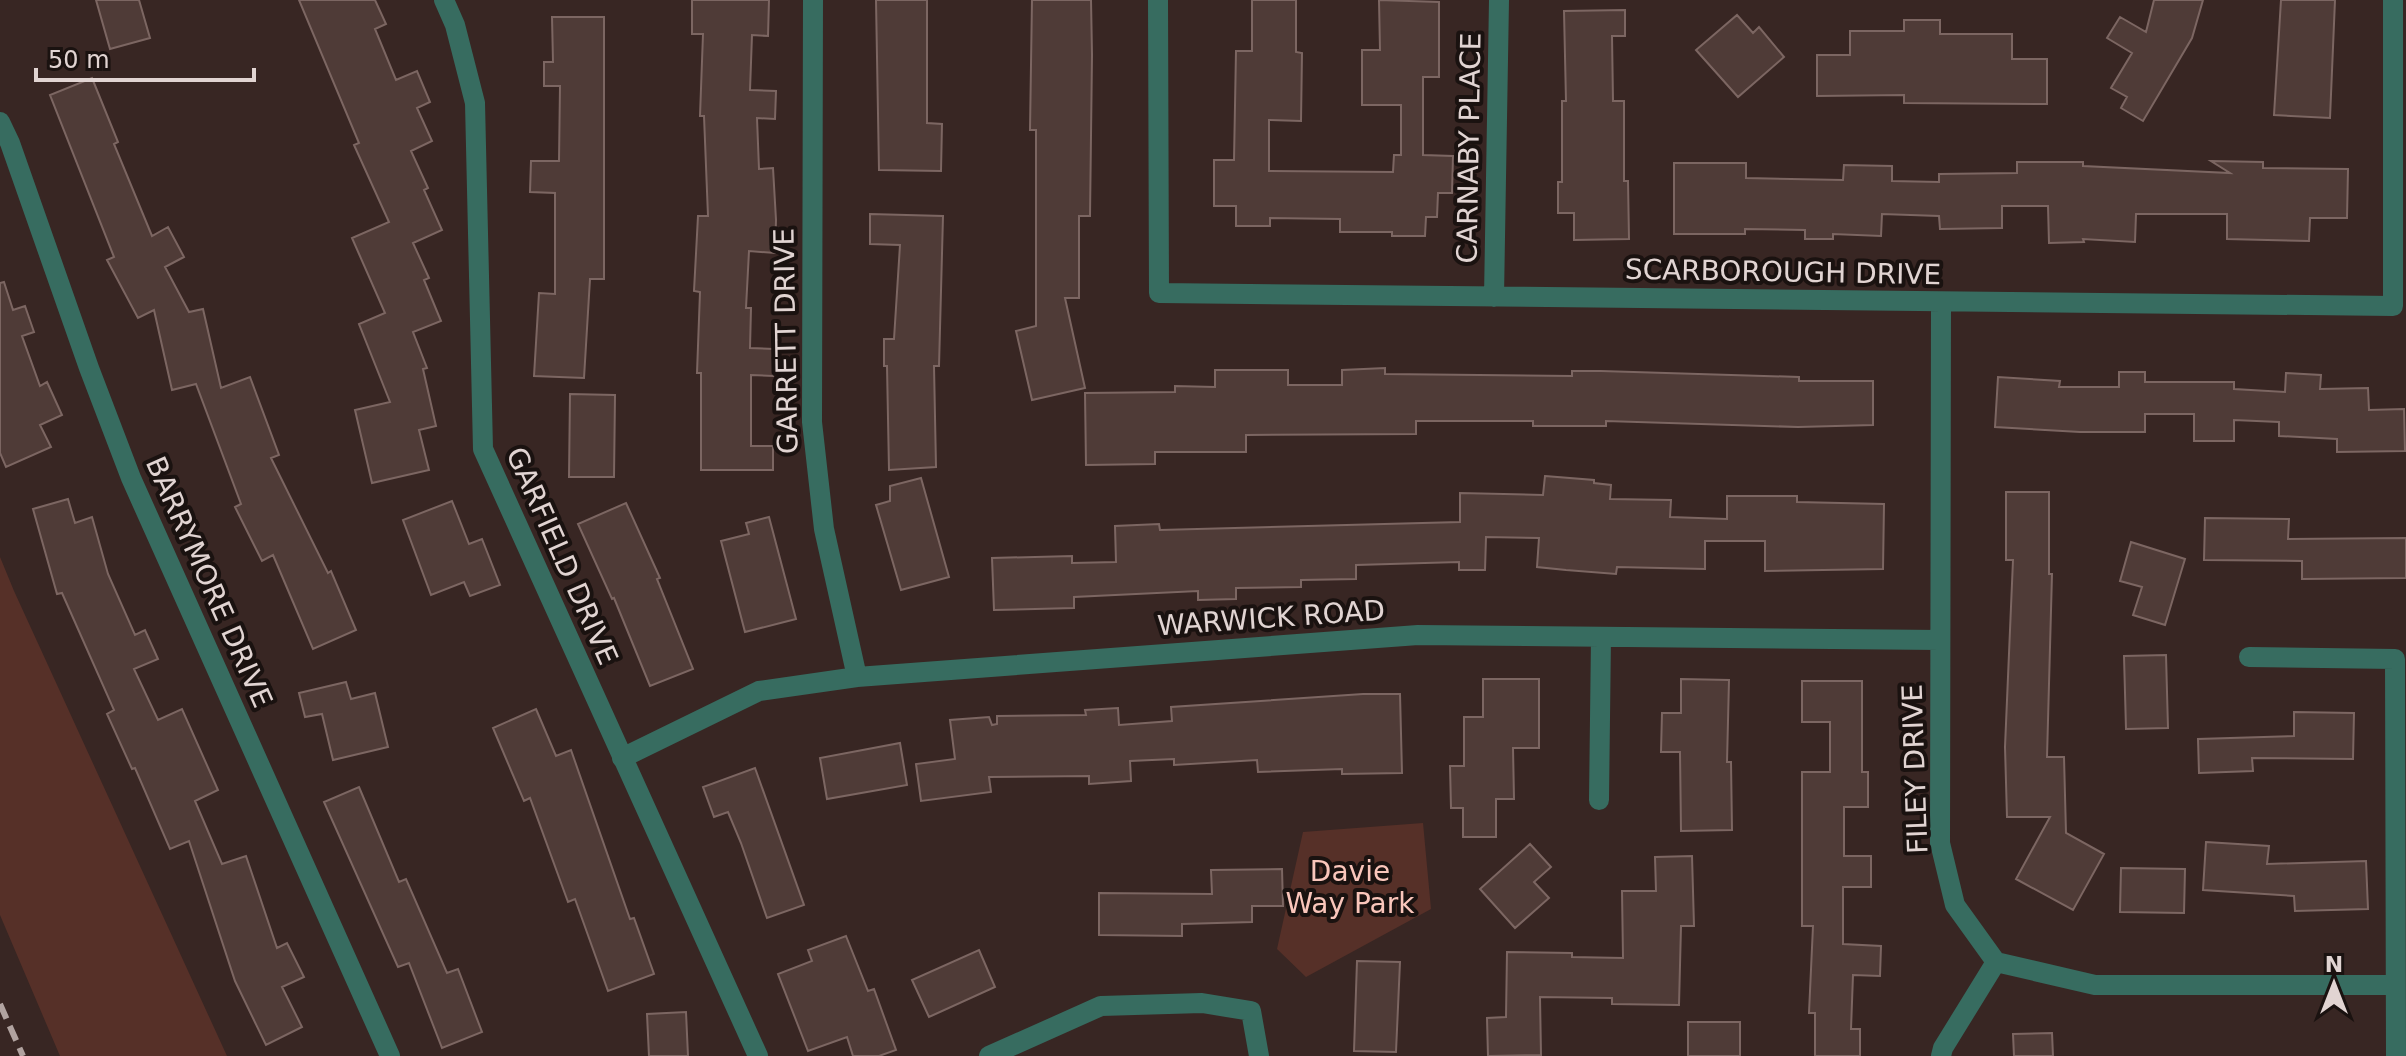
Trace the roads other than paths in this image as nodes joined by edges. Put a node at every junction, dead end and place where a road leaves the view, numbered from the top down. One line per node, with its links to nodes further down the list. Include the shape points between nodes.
1 (444, 0): 13 (street, GARFIELD DRIVE, via 475,103 483,449)
2 (813, 0): 12 (street, GARRETT DRIVE, via 812,422 824,529)
3 (1158, 0): 7 (street, SCARBOROUGH DRIVE, via 1159,293)
4 (1499, 0): 7 (street, CARNABY PLACE)
5 (2393, 0): 8 (street, SCARBOROUGH DRIVE, via 2393,306)
6 (0, 122): 17 (street, BARRYMORE DRIVE, via 131,478)
7 (1494, 297): 8 (street, SCARBOROUGH DRIVE)
8 (1941, 302): 10 (street, FILEY DRIVE)
9 (1601, 637): 10 (street, WARWICK ROAD); 12 (street, WARWICK ROAD, via 1418,635); 14 (street)
10 (1940, 640): 15 (street, FILEY DRIVE, via 1940,843 1955,905)
11 (2249, 657): 16 (street, via 2395,659)
12 (857, 677): 13 (street, WARWICK ROAD, via 759,691)
13 (622, 758): 18 (street, GARFIELD DRIVE)
14 (1599, 800)
15 (1996, 962): 16 (street, via 2095,985); 21 (street)
16 (2395, 985): 22 (street)
17 (390, 1056)
18 (758, 1056)
19 (989, 1056): 20 (street, via 1101,1006 1202,1003 1251,1011)
20 (1259, 1056)
21 (1941, 1056)
22 (2396, 1056)

